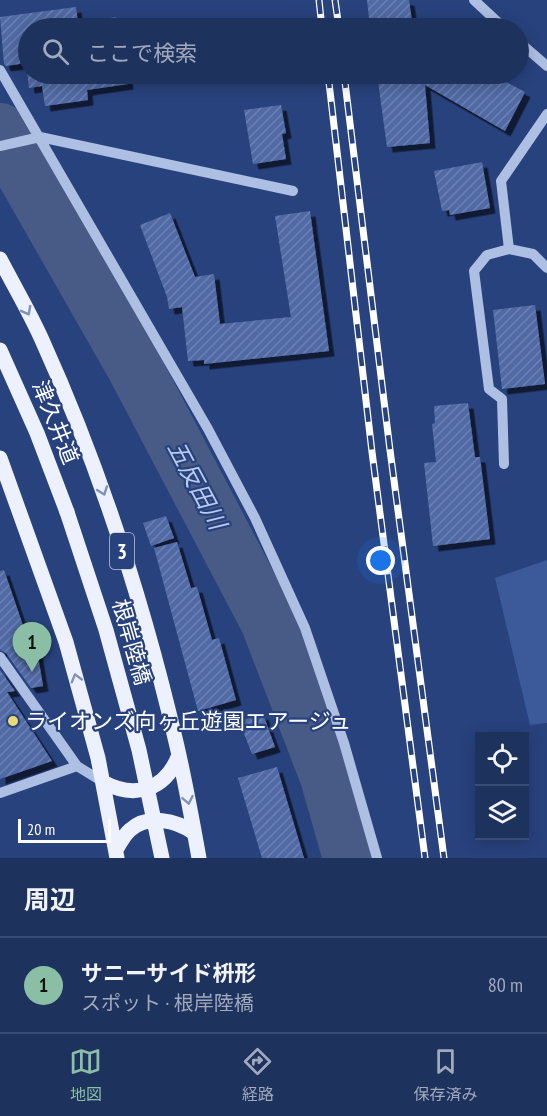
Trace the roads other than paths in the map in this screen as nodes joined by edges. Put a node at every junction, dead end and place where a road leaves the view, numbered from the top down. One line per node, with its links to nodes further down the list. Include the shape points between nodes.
1 (474, 0): 2 (street)
2 (493, 18)
3 (529, 50): 4 (street)
4 (547, 66)
5 (0, 70): 7 (street)
6 (547, 114): 10 (street, via 501,181)
7 (35, 138): 8 (street); 9 (street); 26 (street, via 208,429 255,518 305,628)
8 (0, 146)
9 (293, 191)
10 (509, 249): 12 (street, via 533,254); 15 (street, via 487,255 474,271 489,389 502,399)
11 (0, 259): 18 (main road, 3, one-way to 18, via 41,338 105,497 143,618)
12 (547, 268)
13 (0, 350): 16 (main road, 津久井道 / 3)
14 (0, 458): 20 (main road, one-way to 14, via 66,642)
15 (504, 464)
16 (67, 512): 24 (main road, 根岸陸橋 / 3, bridge, via 130,717)
17 (0, 657): 19 (street)
18 (179, 755): 20 (main road, via 174,769 155,786 125,790); 22 (main road, 3, one-way to 22)
19 (77, 766): 20 (street); 21 (street)
20 (104, 782): 23 (main road)
21 (0, 793)
22 (194, 833): 23 (main road, via 174,822 143,823 130,829); 25 (main road, 3)
23 (117, 854)
24 (162, 858)
25 (199, 858)
26 (377, 858)

